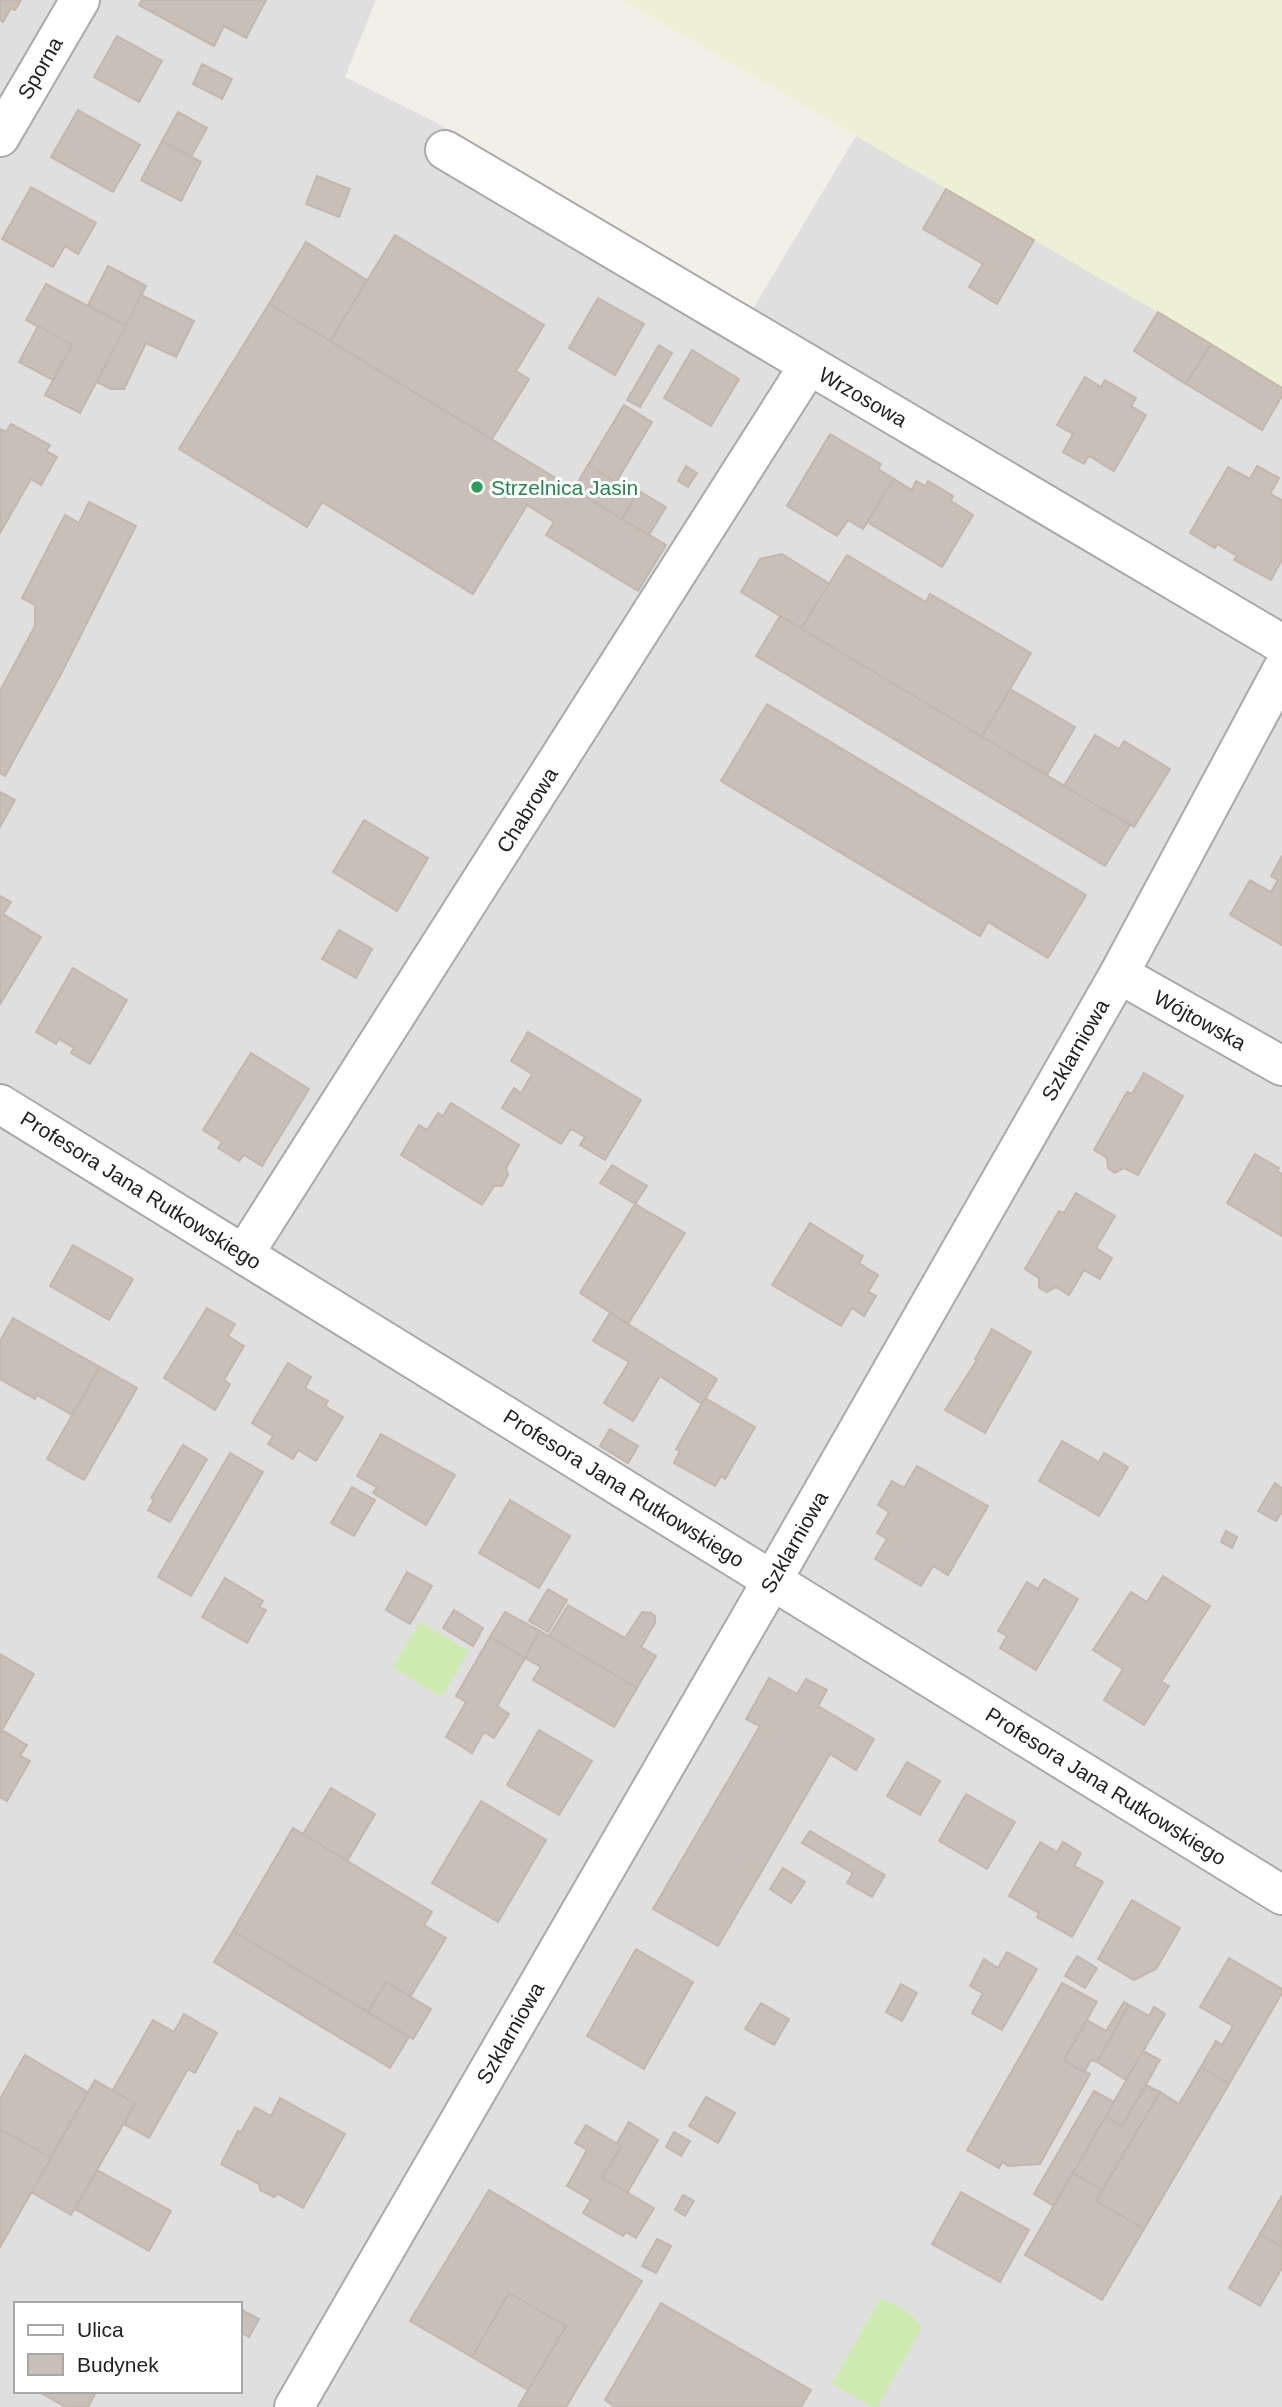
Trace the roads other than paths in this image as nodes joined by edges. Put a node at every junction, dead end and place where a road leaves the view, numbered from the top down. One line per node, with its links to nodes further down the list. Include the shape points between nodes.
1 (80, 0): 2 (street, Sporna)
2 (0, 136)
3 (445, 150): 4 (street, Wrzosowa)
4 (809, 365): 5 (street, Wrzosowa); 10 (street, Chabrowa)
5 (1282, 644)
6 (1282, 670): 7 (street, Szklarniowa)
7 (1119, 974): 8 (street, Wójtowska); 11 (street, Szklarniowa)
8 (1282, 1066)
9 (0, 1104): 10 (street, Profesora Jana Rutkowskiego)
10 (244, 1254): 11 (street, Profesora Jana Rutkowskiego)
11 (773, 1579): 12 (street, Profesora Jana Rutkowskiego); 13 (street, Szklarniowa)
12 (1282, 1895)
13 (293, 2407)

